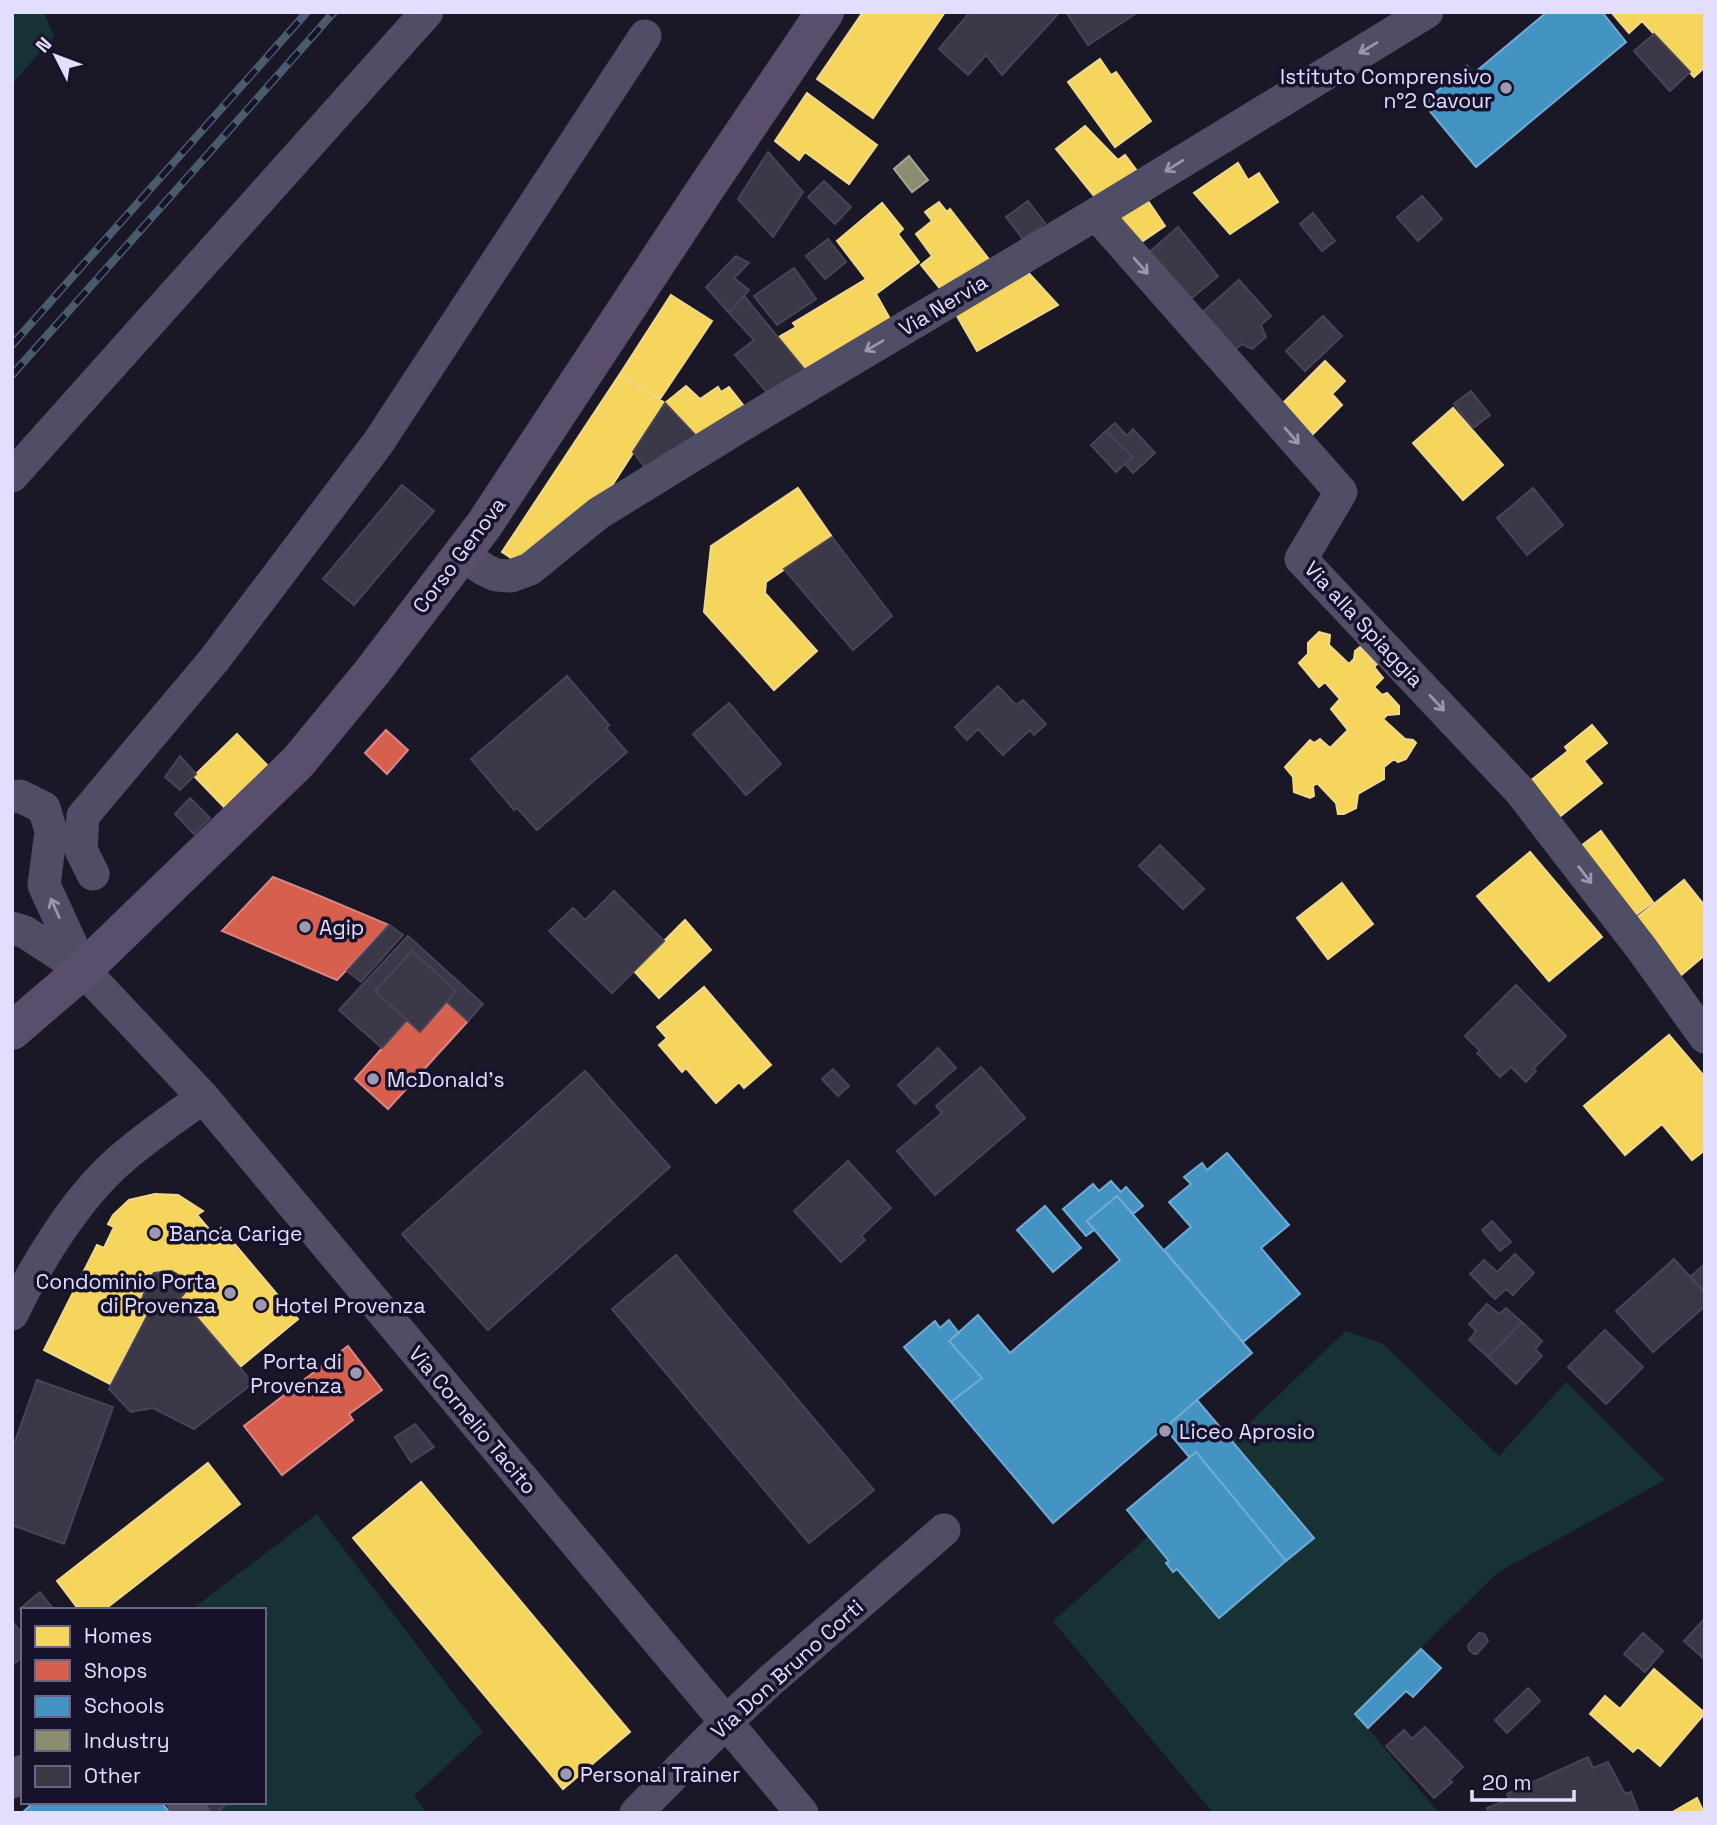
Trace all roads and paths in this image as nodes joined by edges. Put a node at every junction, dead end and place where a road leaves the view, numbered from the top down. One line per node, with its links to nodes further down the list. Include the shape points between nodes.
1 (427, 12): 6 (street)
2 (825, 12): 7 (main road, Corso Genova)
3 (1427, 12): 5 (street, Via Nervia, one-way to 5)
4 (645, 36): 9 (street, via 378,443 214,660 83,816 81,850)
5 (1096, 214): 7 (street, Via Nervia, one-way to 7, via 599,513 530,569 511,576 496,575); 13 (street, Via alla Spiaggia, one-way to 13, via 1340,492 1301,559 1520,791)
6 (12, 476)
7 (463, 555): 11 (main road, Corso Genova, via 298,762)
8 (12, 797): 11 (street, one-way to 8, via 44,885 51,831 44,808 20,796)
9 (93, 874)
10 (12, 928): 11 (street)
11 (83, 970): 12 (main road, Corso Genova); 14 (street, Via Cornelio Tacito)
12 (12, 1031)
13 (1705, 1037)
14 (203, 1097): 15 (street, via 119,1161 70,1215); 17 (street, Via Cornelio Tacito)
15 (12, 1314)
16 (944, 1530): 17 (street, Via Don Bruno Corti)
17 (725, 1723): 18 (street, Via Don Bruno Corti); 19 (street, Via Cornelio Tacito)
18 (636, 1813)
19 (802, 1813)

